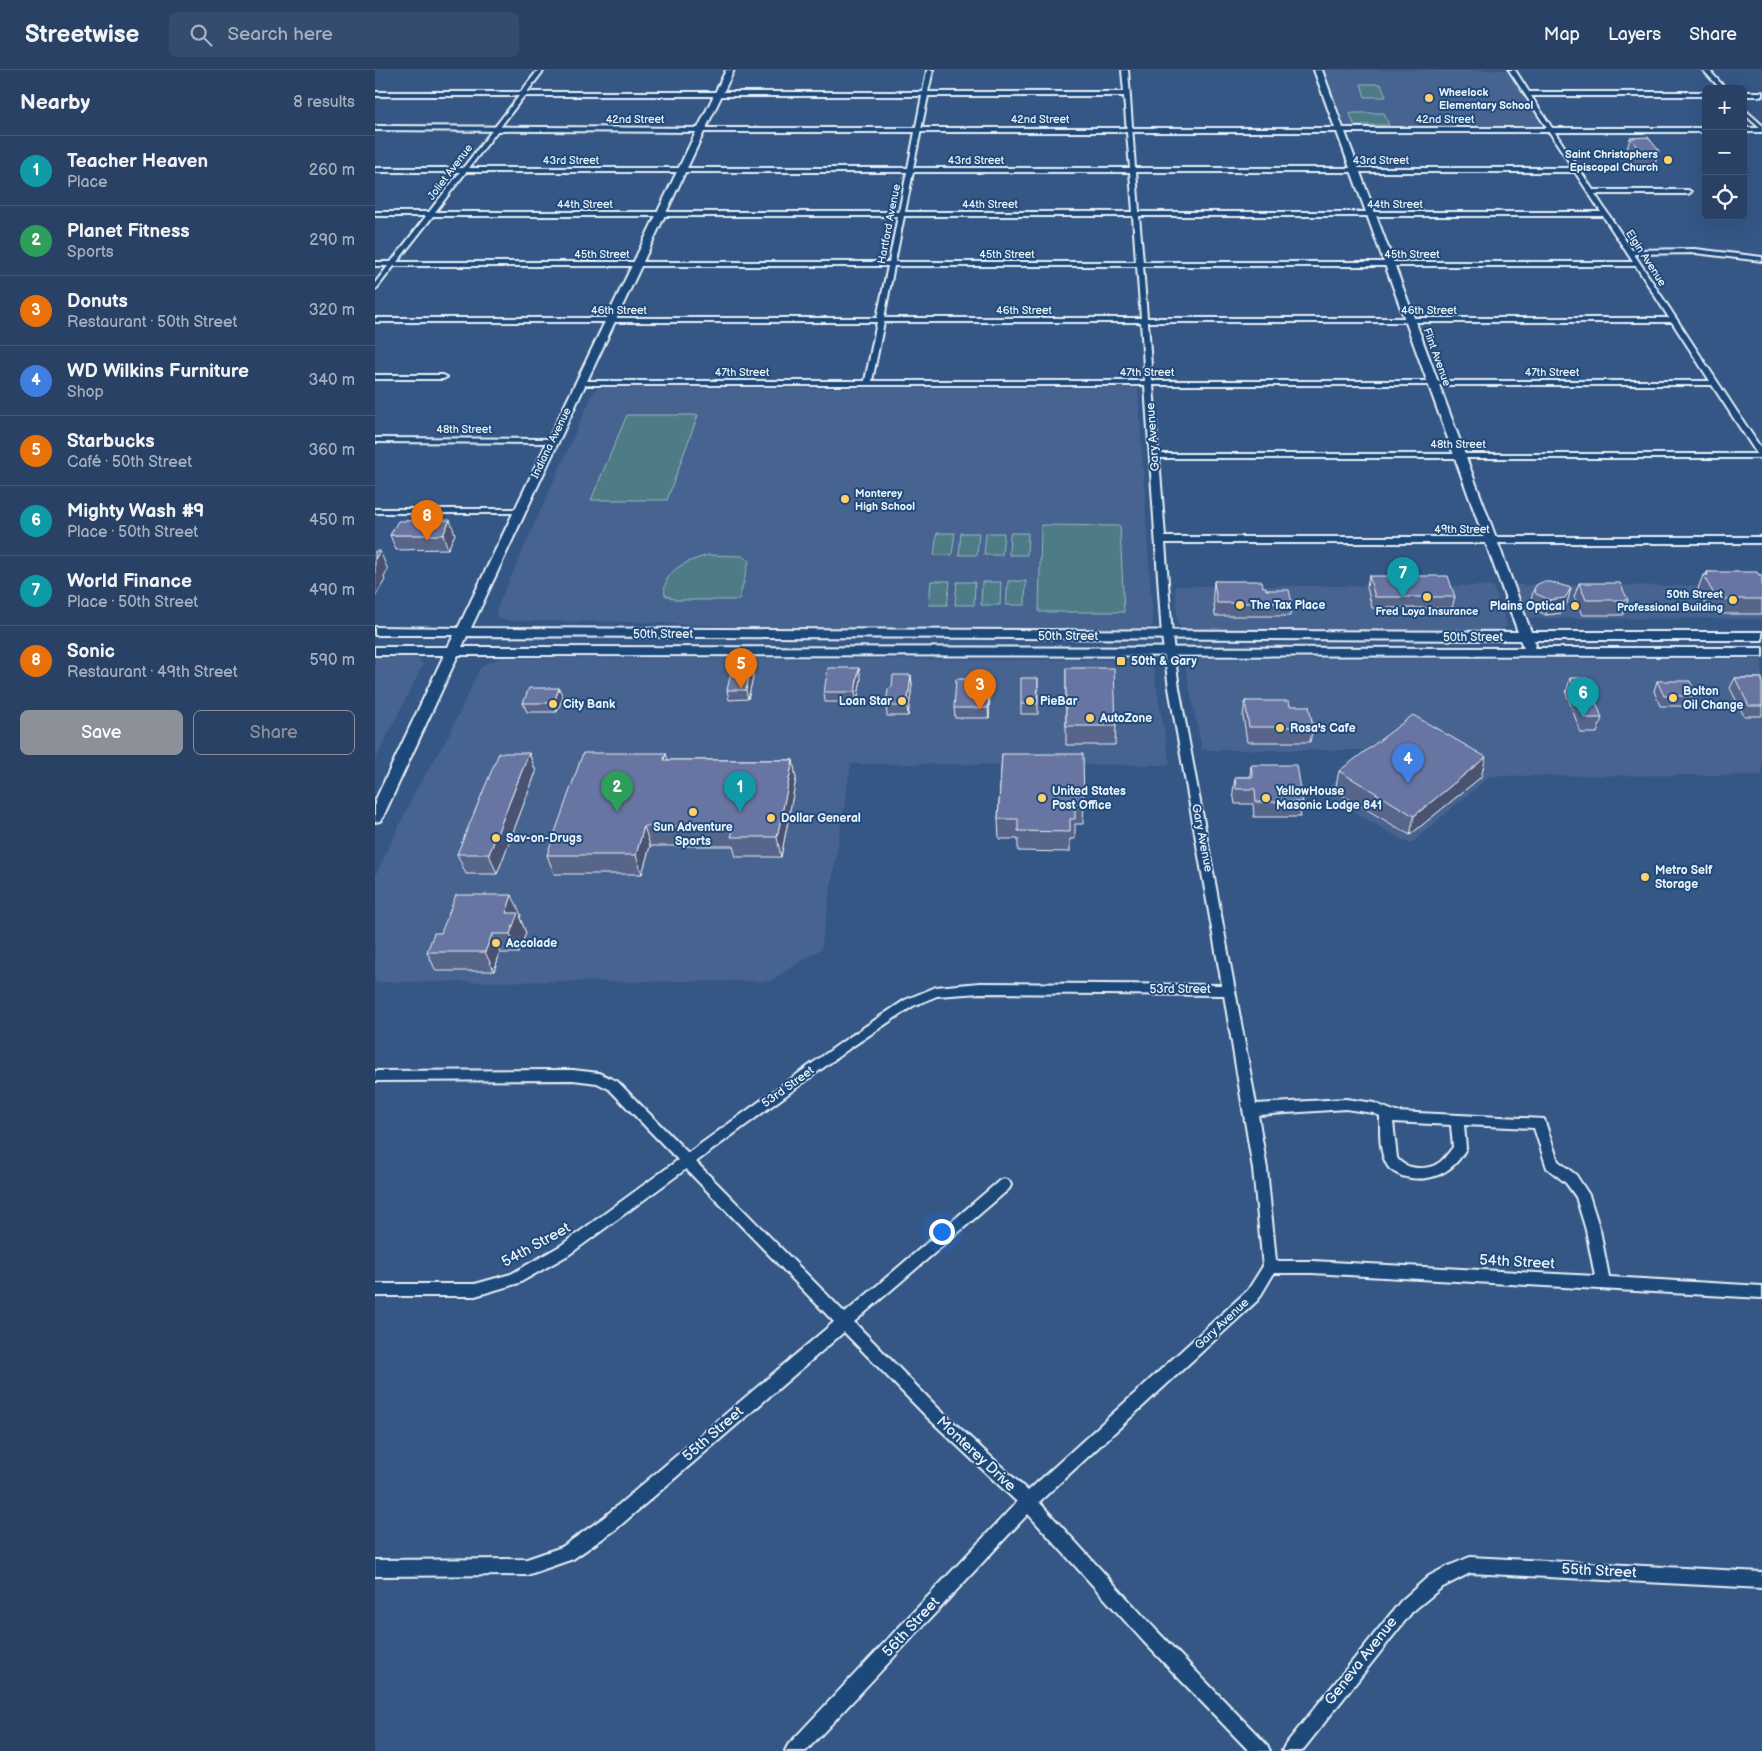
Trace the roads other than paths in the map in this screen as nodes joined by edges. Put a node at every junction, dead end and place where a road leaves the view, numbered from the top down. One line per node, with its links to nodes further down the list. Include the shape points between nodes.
1 (541, 70): 10 (street, Joliet Avenue)
2 (730, 70): 11 (main road, Indiana Avenue)
3 (930, 70): 12 (street, Hartford Avenue)
4 (1125, 70): 13 (street, Gary Avenue)
5 (1318, 70): 25 (main road, Flint Avenue)
6 (1512, 70): 14 (street, Elgin Avenue)
7 (1706, 70): 8 (street)
8 (1719, 85)
9 (375, 94): 10 (street)
10 (523, 94): 11 (street); 21 (street, Joliet Avenue)
11 (718, 94): 12 (street); 22 (main road, Indiana Avenue)
12 (925, 94): 13 (street); 23 (street, Hartford Avenue)
13 (1126, 94): 24 (street, Gary Avenue)
14 (1528, 94): 15 (street); 26 (street, Elgin Avenue)
15 (1702, 94)
16 (1747, 94): 17 (street)
17 (1762, 94)
18 (1747, 114): 20 (street)
19 (375, 128): 21 (main road, 42nd Street)
20 (1762, 129): 28 (street)
21 (495, 130): 22 (main road, 42nd Street); 30 (street, Joliet Avenue)
22 (701, 130): 23 (main road, 42nd Street); 31 (main road, Indiana Avenue)
23 (918, 130): 24 (main road, 42nd Street); 32 (street, Hartford Avenue)
24 (1129, 130): 25 (main road, 42nd Street); 33 (street, Gary Avenue)
25 (1340, 130): 26 (main road, 42nd Street); 34 (main road, Flint Avenue)
26 (1551, 130): 27 (main road, 42nd Street); 35 (street, Elgin Avenue)
27 (1702, 130)
28 (1747, 130)
29 (375, 170): 30 (street, 43rd Street)
30 (465, 170): 31 (street, 43rd Street); 39 (street, Joliet Avenue)
31 (681, 170): 32 (street, 43rd Street); 40 (main road, Indiana Avenue)
32 (910, 170): 33 (street, 43rd Street); 41 (street, Hartford Avenue)
33 (1132, 170): 34 (street, 43rd Street); 42 (street, Gary Avenue)
34 (1355, 170): 35 (street, 43rd Street); 43 (main road, Flint Avenue)
35 (1577, 170): 36 (street, Elgin Avenue)
36 (1591, 192): 37 (street); 44 (street, Elgin Avenue)
37 (1688, 192)
38 (375, 214): 39 (street, 44th Street)
39 (431, 214): 40 (street, 44th Street); 48 (street, Joliet Avenue)
40 (660, 214): 41 (street, 44th Street); 49 (main road, Indiana Avenue)
41 (901, 214): 42 (street, 44th Street); 50 (street, Hartford Avenue)
42 (1136, 214): 43 (street, 44th Street); 51 (street, Gary Avenue)
43 (1371, 214): 44 (street, 44th Street); 52 (main road, Flint Avenue)
44 (1606, 214): 45 (street, Elgin Avenue)
45 (1630, 252): 46 (street, via 1695,251); 53 (street, Elgin Avenue)
46 (1762, 259)
47 (375, 264): 48 (street, 45th Street)
48 (393, 264): 49 (street, 45th Street); 54 (street, Joliet Avenue)
49 (636, 264): 50 (street, 45th Street); 56 (main road, Indiana Avenue)
50 (891, 264): 51 (street, 45th Street); 57 (street, Hartford Avenue)
51 (1140, 264): 52 (street, 45th Street); 58 (street, Gary Avenue)
52 (1389, 264): 53 (street, 45th Street); 59 (main road, Flint Avenue)
53 (1638, 264): 60 (street, Elgin Avenue)
54 (375, 287)
55 (375, 320): 56 (street, 46th Street)
56 (609, 320): 57 (street, 46th Street); 63 (main road, Indiana Avenue)
57 (880, 320): 58 (street, 46th Street); 64 (street, Hartford Avenue)
58 (1145, 320): 59 (street, 46th Street); 65 (street, Gary Avenue)
59 (1410, 320): 60 (street, 46th Street); 66 (main road, Flint Avenue)
60 (1674, 320): 67 (street, Elgin Avenue)
61 (375, 377): 62 (street)
62 (443, 377)
63 (580, 383): 64 (street, 47th Street); 69 (main road, Indiana Avenue)
64 (868, 383): 65 (street, 47th Street)
65 (1149, 383): 66 (street, 47th Street); 70 (street, Gary Avenue)
66 (1433, 383): 67 (street, 47th Street); 71 (main road, Flint Avenue)
67 (1715, 383): 72 (street, Elgin Avenue)
68 (375, 440): 69 (street, 48th Street)
69 (552, 441): 74 (main road, Indiana Avenue)
70 (1155, 456): 71 (street, 48th Street); 75 (street, Gary Avenue)
71 (1459, 456): 72 (street, 48th Street); 76 (main road, Flint Avenue)
72 (1762, 456)
73 (375, 511): 74 (street)
74 (518, 511): 79 (main road, Indiana Avenue)
75 (1161, 540): 76 (street, 49th Street); 80 (street, Gary Avenue)
76 (1490, 540): 77 (street, 49th Street); 81 (main road, Flint Avenue)
77 (1762, 540)
78 (375, 631): 79 (main road, 50th Street)
79 (461, 632): 80 (main road, 50th Street); 84 (main road, Indiana Avenue)
80 (1167, 636): 81 (main road, 50th Street); 85 (street, Gary Avenue)
81 (1525, 636): 82 (main road, 50th Street); 86 (main road, Flint Avenue)
82 (1762, 636)
83 (375, 651): 84 (main road, 50th Street)
84 (453, 652): 85 (main road, 50th Street); 88 (main road, Indiana Avenue)
85 (1169, 652): 86 (main road, 50th Street); 89 (street, Gary Avenue)
86 (1531, 652): 87 (main road, 50th Street)
87 (1762, 652)
88 (375, 817)
89 (1230, 990): 91 (street, Gary Avenue); 94 (street, 53rd Street, via 980,988 936,992 909,1003 846,1045)
90 (375, 1076): 94 (street, via 573,1075 599,1078 616,1088)
91 (1251, 1110): 92 (street, via 1346,1104); 96 (street, Gary Avenue)
92 (1385, 1113): 93 (street, via 1395,1117); 93 (street, via 1391,1160 1395,1168 1403,1172 1440,1169 1460,1148)
93 (1457, 1120): 97 (street, via 1539,1123 1552,1164 1571,1179 1582,1195 1593,1230)
94 (688, 1160): 98 (street, 54th Street, via 565,1250 514,1279 475,1290); 100 (street, Monterey Drive)
95 (1004, 1185): 100 (street, 55th Street)
96 (1270, 1267): 97 (street, 54th Street); 101 (street, Gary Avenue, via 1253,1295)
97 (1603, 1283): 99 (street, 54th Street)
98 (375, 1290)
99 (1762, 1292)
100 (844, 1320): 101 (street, Monterey Drive, via 933,1413); 102 (street, 55th Street, via 609,1524 567,1553 527,1567)
101 (1028, 1502): 105 (street, 56th Street); 106 (street, Monterey Drive)
102 (375, 1568)
103 (1439, 1579): 104 (street, 55th Street, via 1470,1565); 107 (street, Geneva Avenue, via 1403,1608)
104 (1762, 1580)
105 (794, 1751)
106 (1261, 1751)
107 (1291, 1751)

